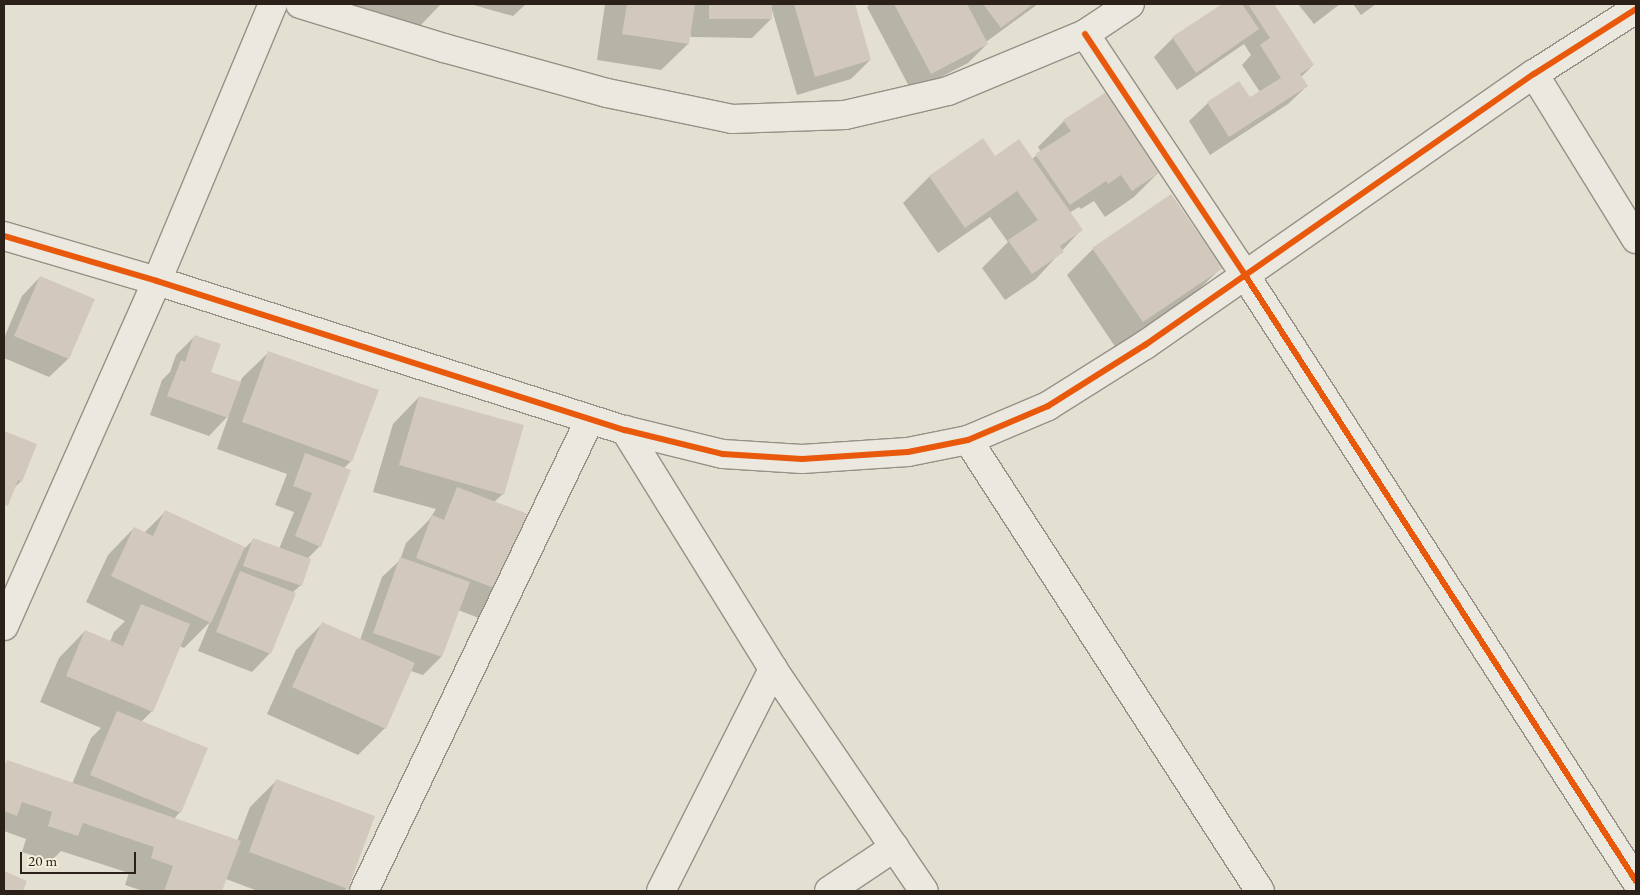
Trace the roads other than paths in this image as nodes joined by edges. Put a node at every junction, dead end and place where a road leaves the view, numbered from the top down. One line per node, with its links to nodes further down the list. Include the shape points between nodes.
1 (273, 4): 10 (street)
2 (300, 4): 5 (street, via 607,93 732,120 845,115 948,91)
3 (1130, 4): 5 (street)
4 (1636, 9): 6 (street)
5 (1085, 34): 9 (street)
6 (1534, 74): 8 (street); 9 (street)
7 (4, 236): 10 (street)
8 (1636, 240)
9 (1245, 275): 13 (street, via 1145,345 1048,406); 17 (street)
10 (157, 281): 11 (street); 14 (street)
11 (590, 419): 12 (street); 18 (street)
12 (625, 430): 13 (street, via 723,454 802,459 908,452); 15 (street)
13 (968, 440): 22 (street)
14 (4, 626)
15 (773, 669): 16 (street); 19 (street)
16 (895, 847): 20 (street); 21 (street)
17 (1636, 881)
18 (364, 891)
19 (661, 891)
20 (829, 891)
21 (924, 891)
22 (1260, 891)

